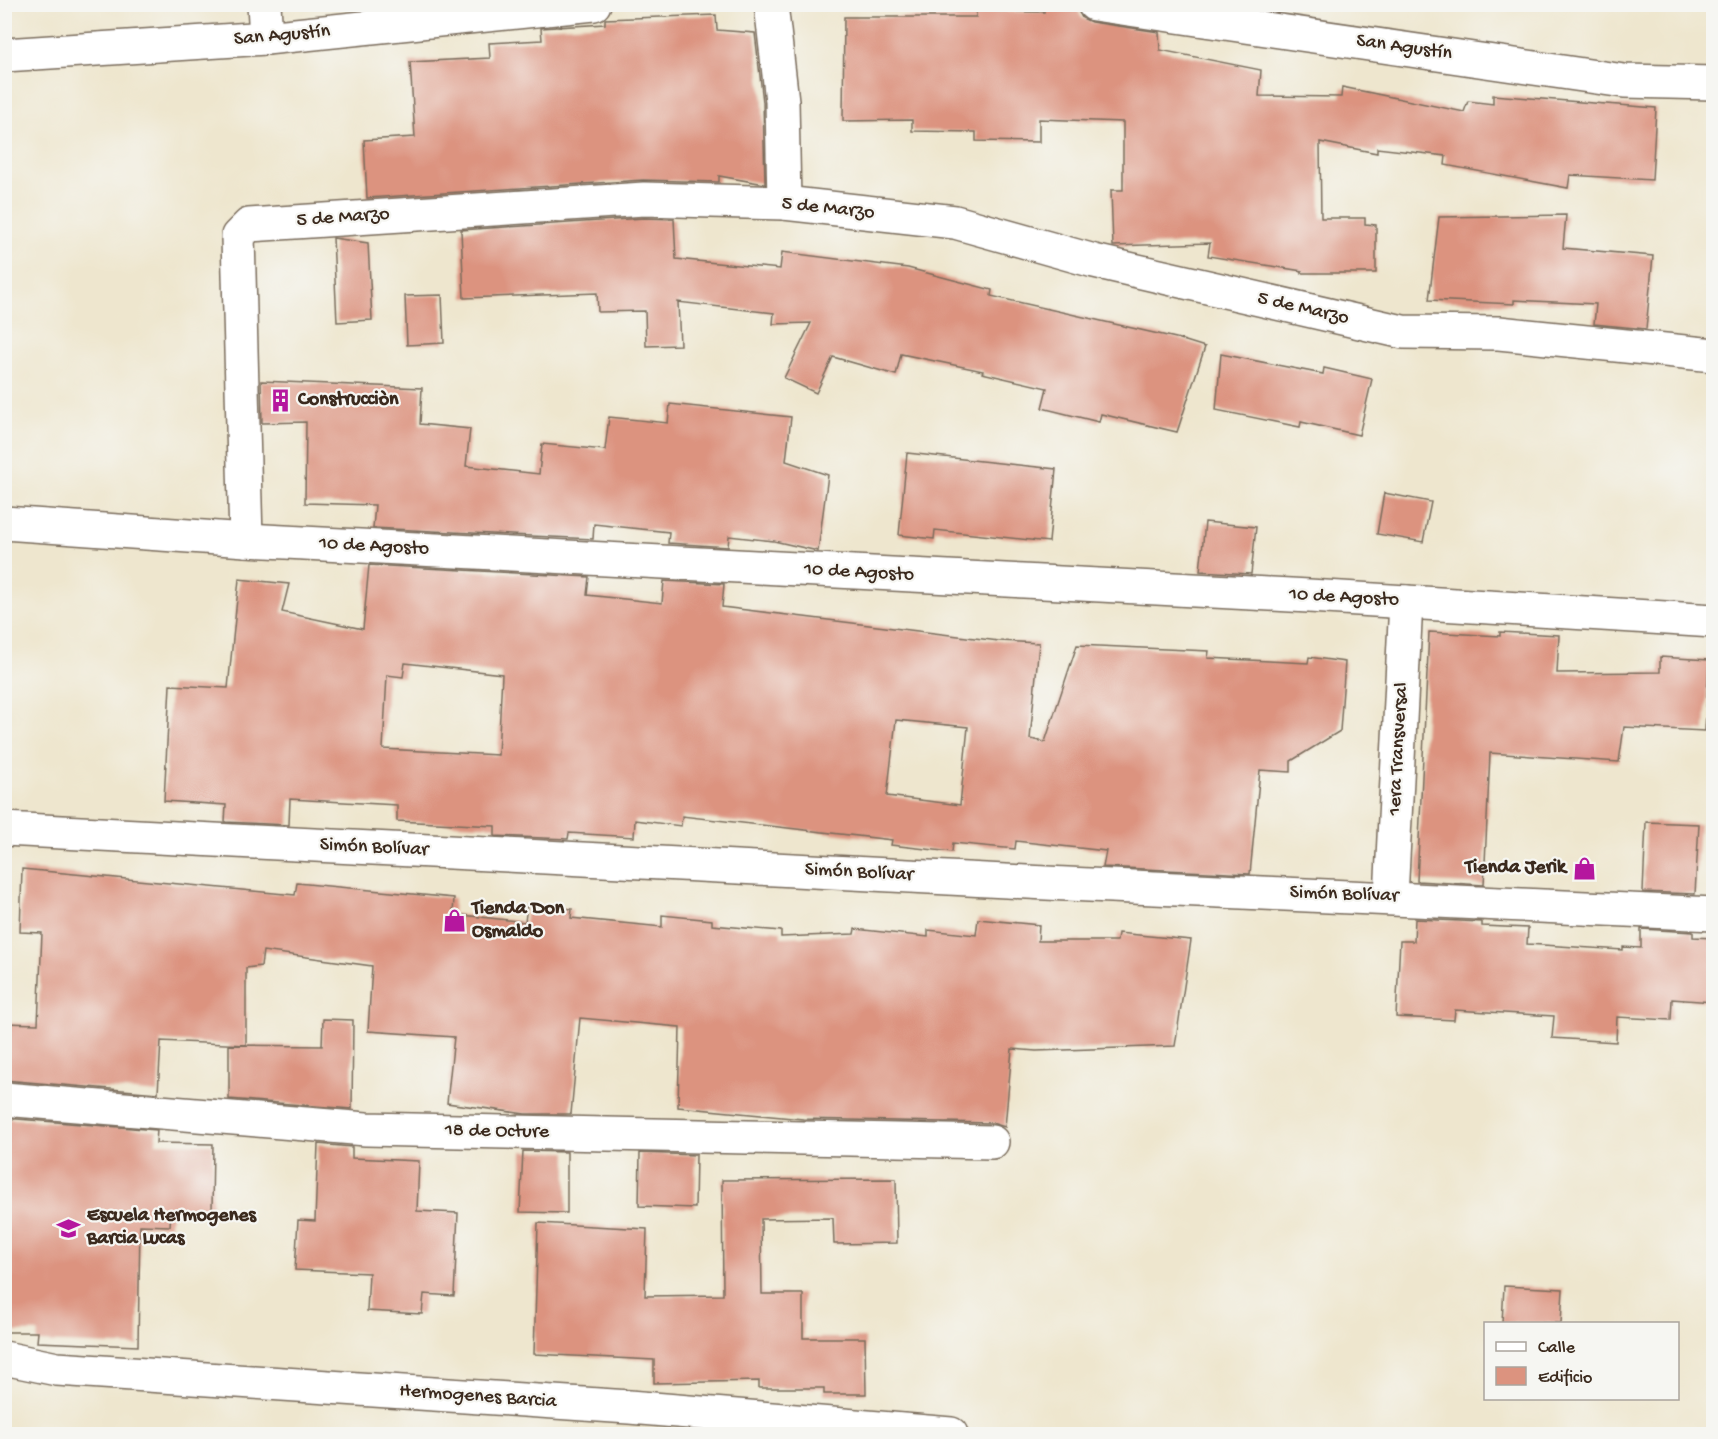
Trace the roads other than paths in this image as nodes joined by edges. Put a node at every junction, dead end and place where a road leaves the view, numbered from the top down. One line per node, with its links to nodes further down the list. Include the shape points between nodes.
1 (264, 4): 6 (street)
2 (594, 4): 5 (street, San Agustín)
3 (771, 4): 9 (street, via 782,102)
4 (1094, 4): 8 (street, San Agustín, via 1624,81)
5 (493, 10): 6 (street, San Agustín)
6 (266, 38): 7 (street, San Agustín)
7 (4, 55)
8 (1713, 83)
9 (784, 203): 10 (street, 5 de Marzo, via 955,222 1094,261 1403,332 1499,333); 12 (street, 5 de Marzo, via 644,199 249,225 238,236)
10 (1713, 355)
11 (4, 523): 12 (street, 10 de Agosto)
12 (246, 540): 13 (street, 10 de Agosto)
13 (1406, 602): 14 (street, 10 de Agosto); 16 (street, 1era Transversal)
14 (1713, 621)
15 (4, 829): 16 (street, Simón Bolívar)
16 (1392, 897): 17 (street, Simón Bolívar)
17 (1713, 914)
18 (4, 1099): 19 (street, 18 de Octure, via 366,1129)
19 (992, 1142)
20 (4, 1358): 21 (street, Hermogenes Barcia, via 57,1369 629,1407)
21 (951, 1434)

